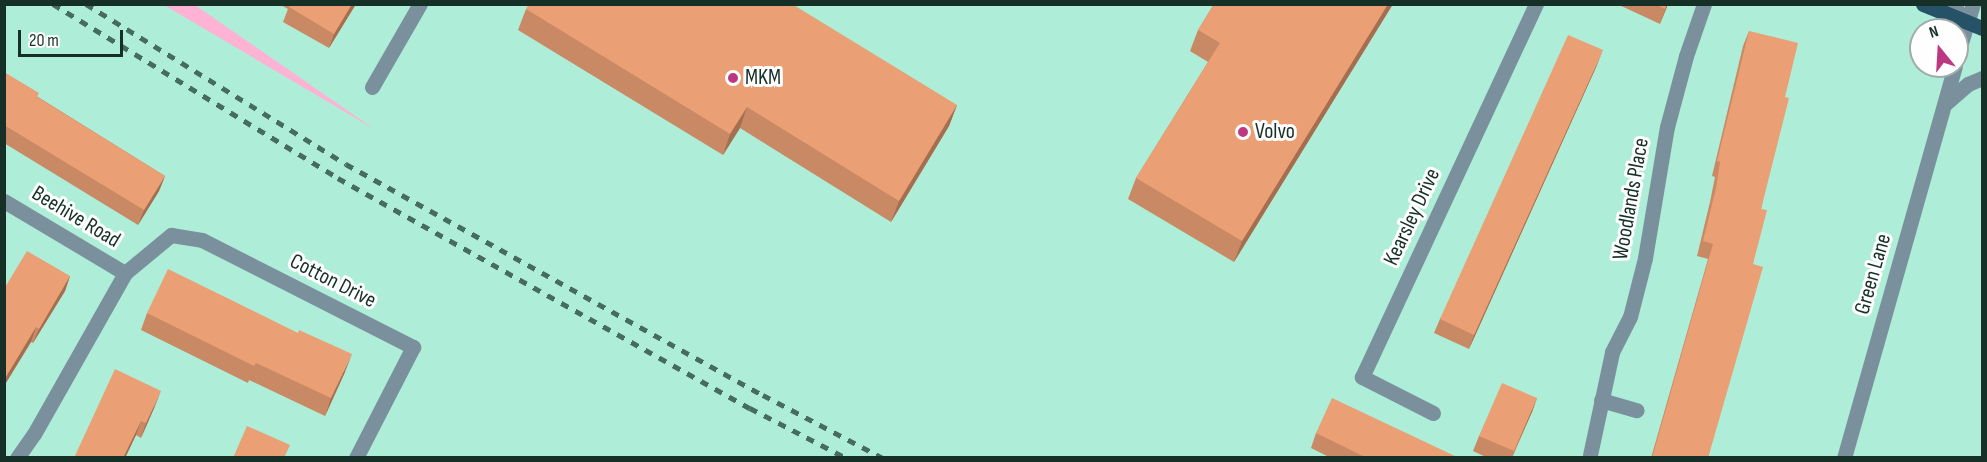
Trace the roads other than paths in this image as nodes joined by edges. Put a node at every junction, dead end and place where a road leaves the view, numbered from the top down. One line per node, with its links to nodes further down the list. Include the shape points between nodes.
1 (420, 4): 12 (street)
2 (1536, 4): 18 (street, Kearsley Drive, via 1362,377)
3 (1704, 4): 16 (street, Woodlands Place, via 1667,127 1639,285 1612,352)
4 (1923, 4): 7 (main road)
5 (1953, 4): 8 (street)
6 (1973, 4): 9 (street)
7 (1956, 18)
8 (1962, 18)
9 (1967, 18)
10 (1952, 78): 13 (street, Green Lane)
11 (1983, 78): 13 (street, via 1968,84)
12 (372, 87)
13 (1946, 103): 22 (street, Green Lane)
14 (4, 201): 15 (street, Beehive Road)
15 (125, 273): 20 (street); 21 (street, Cotton Drive, via 171,235 202,240 413,347)
16 (1601, 400): 17 (street); 19 (street, Woodlands Place)
17 (1637, 410)
18 (1433, 413)
19 (1590, 455)
20 (17, 458)
21 (356, 458)
22 (1844, 458)

